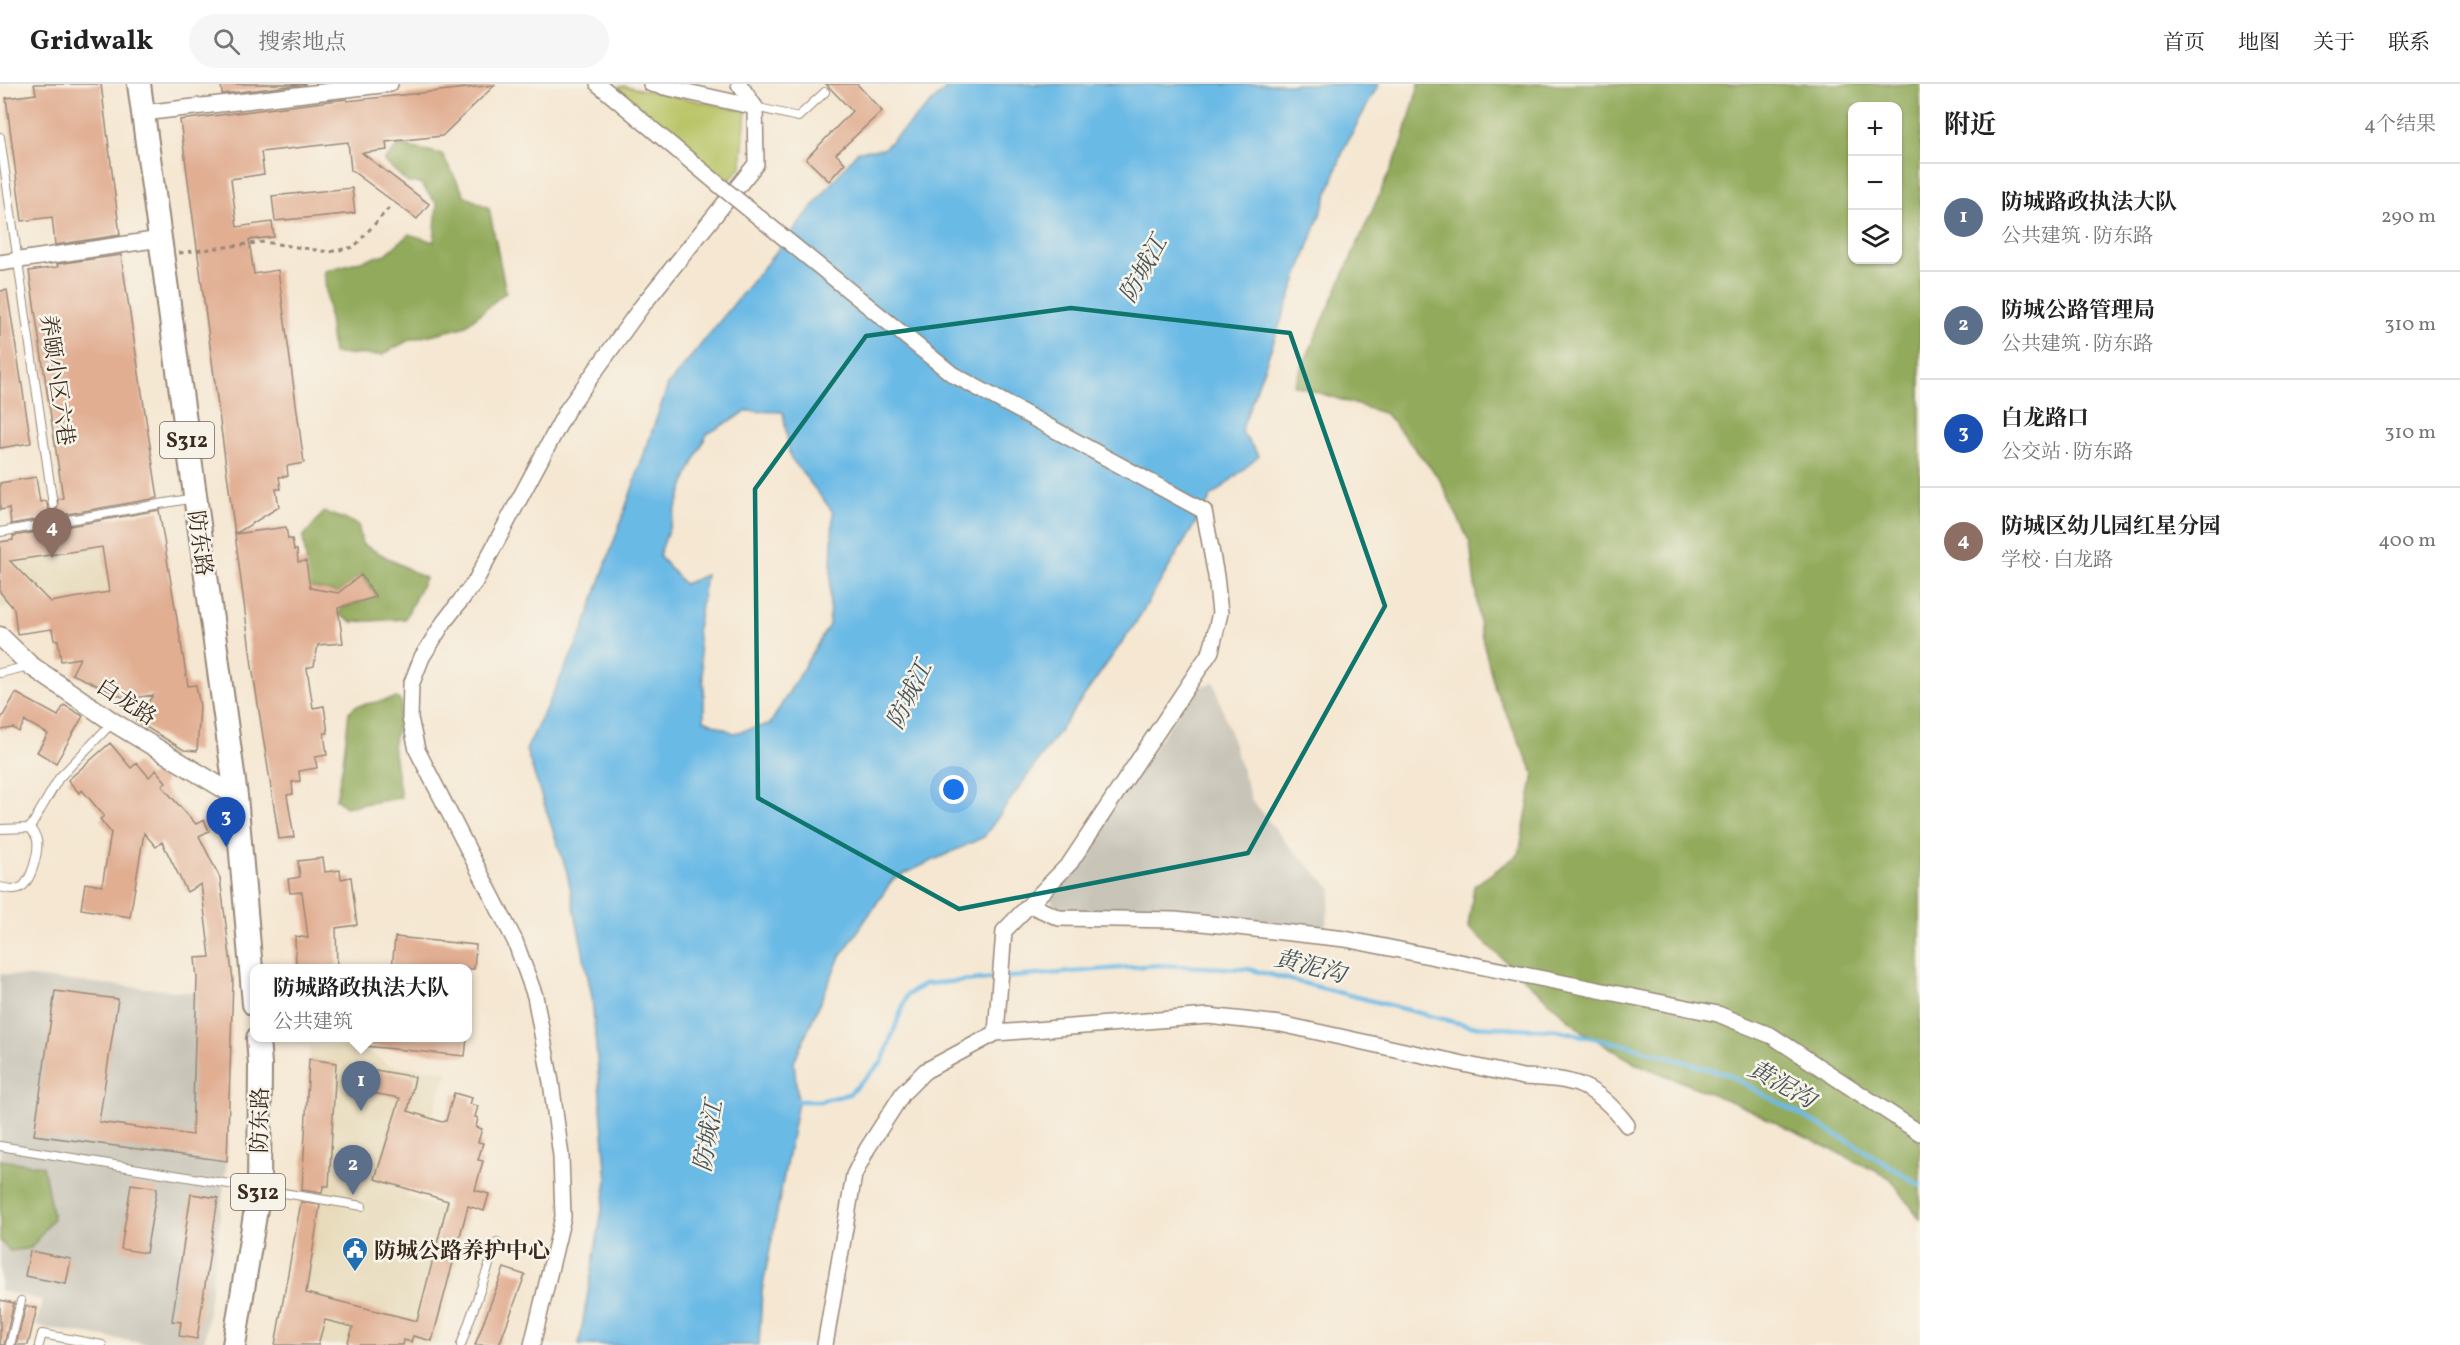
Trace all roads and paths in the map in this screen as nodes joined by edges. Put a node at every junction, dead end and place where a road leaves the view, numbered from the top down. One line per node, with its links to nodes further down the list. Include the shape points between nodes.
1 (139, 84): 8 (main road, 防东路 / S312)
2 (390, 84): 8 (street)
3 (597, 84): 25 (street, bridge, via 952,374 1204,511 1220,613 1211,651 1070,863)
4 (651, 84): 7 (street)
5 (740, 84): 7 (street)
6 (825, 92): 7 (lane, via 798,117)
7 (754, 107): 41 (street, via 756,164 642,306 567,410 491,554 422,657 411,685 410,718 417,750 515,941 535,996 547,1061 561,1156 562,1217)
8 (143, 113): 11 (main road, 防东路 / S312)
9 (0, 137): 12 (lane, 养颐小区六巷)
10 (389, 208): 11 (path, via 354,247 329,252 264,242)
11 (161, 247): 12 (street); 14 (main road, 防东路 / S312)
12 (18, 260): 13 (street); 15 (lane, 养颐小区六巷)
13 (0, 263)
14 (195, 498): 16 (lane); 21 (main road, 防东路 / S312)
15 (53, 505)
16 (0, 532)
17 (1, 638): 18 (street, 白龙路)
18 (30, 665): 19 (lane); 20 (street, 白龙路)
19 (0, 673)
20 (113, 723): 21 (street, 白龙路); 22 (lane, via 59,778)
21 (236, 796): 26 (main road, 防东路 / S312)
22 (30, 828): 23 (lane); 24 (lane, via 38,847 28,878 14,890)
23 (0, 829)
24 (0, 887)
25 (1030, 905): 27 (street, via 1004,931); 30 (street, via 1059,918 1175,920 1345,939 1718,1014 1772,1036)
26 (251, 964)
27 (996, 1033): 29 (street, via 1208,1016 1281,1024 1523,1077 1558,1078 1600,1095); 42 (street, via 925,1071 903,1093 867,1149 854,1175)
28 (258, 1042): 32 (main road, 防东路 / S312)
29 (1627, 1125)
30 (1920, 1133)
31 (0, 1146): 32 (lane)
32 (259, 1190): 33 (lane); 39 (main road, 防东路 / S312)
33 (362, 1206)
34 (497, 1242): 40 (lane)
35 (21, 1300): 36 (lane)
36 (10, 1345)
37 (39, 1345): 38 (lane, via 42,1334)
38 (102, 1345)
39 (234, 1345)
40 (461, 1345)
41 (531, 1345)
42 (825, 1345)

